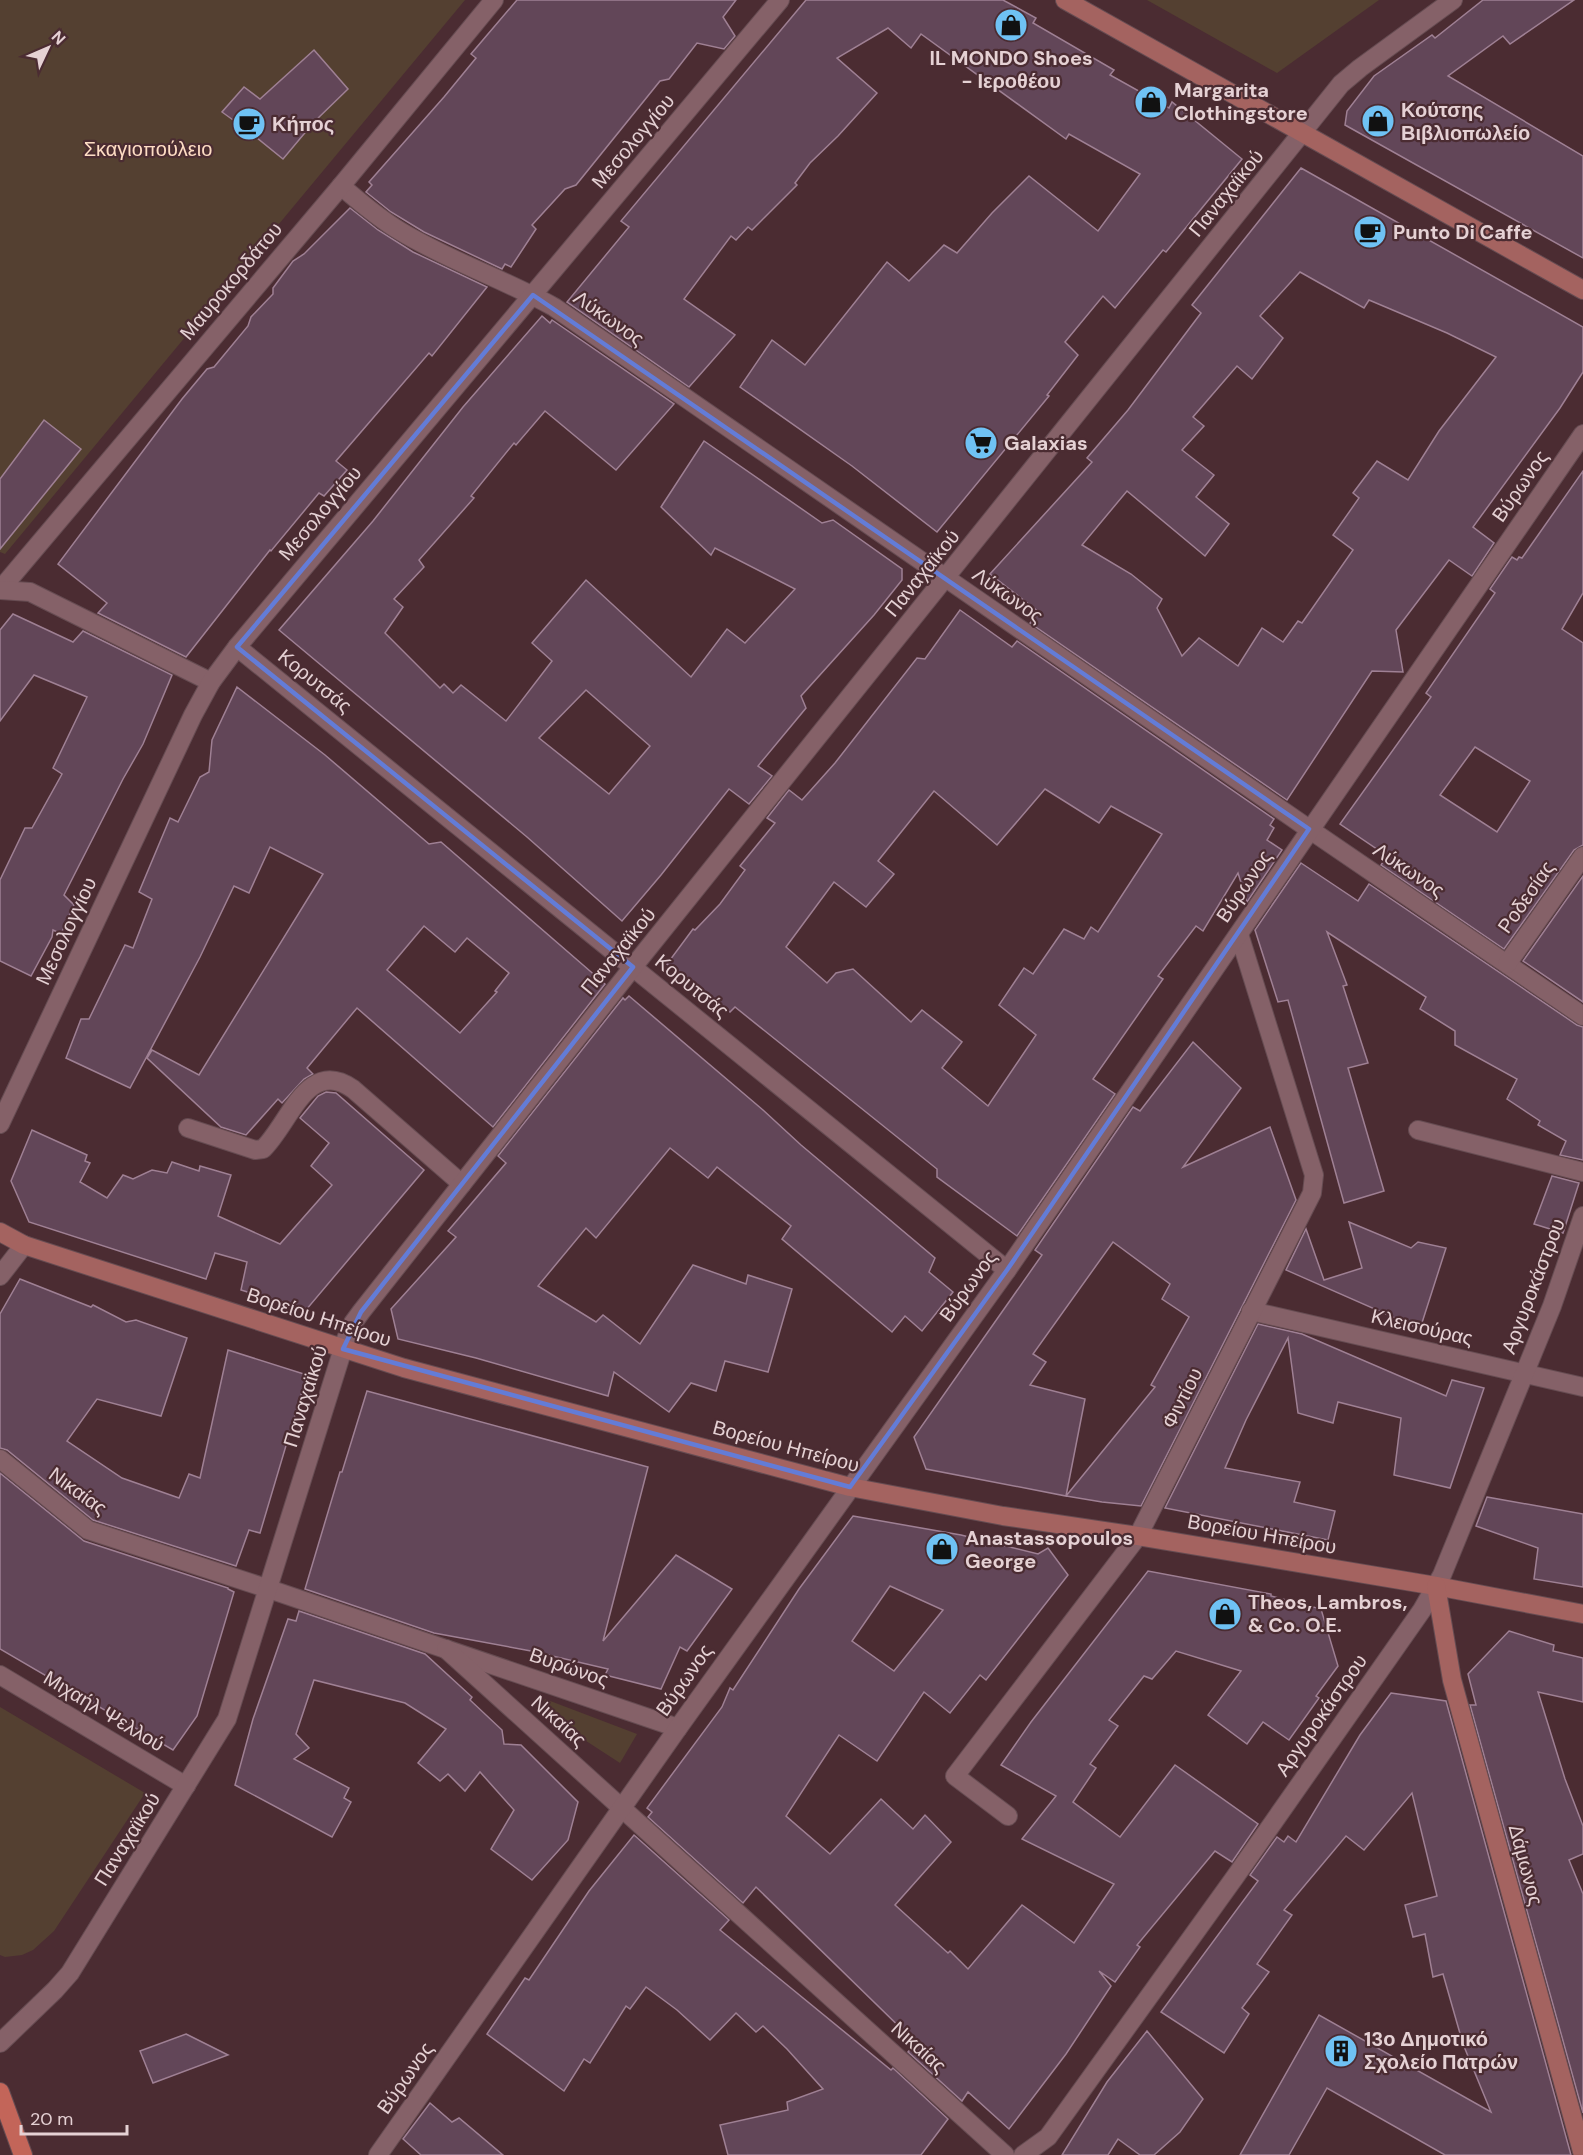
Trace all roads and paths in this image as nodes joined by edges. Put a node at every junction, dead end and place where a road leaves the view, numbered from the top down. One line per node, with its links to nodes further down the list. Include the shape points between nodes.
1 (494, 0): 6 (street, Μαυροκορδάτου)
2 (780, 0): 8 (street, Μεσολογγίου)
3 (1065, 0): 5 (main road)
4 (1453, 0): 5 (street, Παναχαϊκού, via 1341,84)
5 (1302, 133): 7 (main road); 10 (street, Παναχαϊκού)
6 (341, 186): 8 (street, Λύκωνος, via 402,232); 11 (street, Μαυροκορδάτου)
7 (1583, 290)
8 (533, 295): 10 (street, Λύκωνος); 12 (street, Μεσολογγίου)
9 (1583, 434): 14 (street, Βύρωνος)
10 (946, 579): 14 (street, Λύκωνος); 18 (street, Παναχαϊκού)
11 (0, 590): 13 (street, via 30,592)
12 (237, 647): 13 (street, Μεσολογγίου); 18 (street, Κορυτσάς)
13 (211, 682): 20 (street, Μεσολογγίου)
14 (1310, 829): 16 (street, Βύρωνος); 17 (street, Λύκωνος)
15 (1583, 856): 17 (street, Ροδεσίας)
16 (1239, 934): 28 (street, Βύρωνος); 30 (street, Φιντίου, via 1314,1175 1312,1193)
17 (1507, 964): 19 (street, Λύκωνος)
18 (633, 968): 24 (street, Παναχαϊκού); 28 (street, Κορυτσάς)
19 (1583, 1016)
20 (0, 1124)
21 (188, 1128): 24 (street, via 255,1150 263,1149 311,1087 323,1080 336,1080 364,1098)
22 (1418, 1130): 23 (street)
23 (1583, 1172)
24 (462, 1184): 31 (street, Παναχαϊκού, via 353,1323)
25 (1583, 1216): 32 (street, Αργυροκάστρου)
26 (0, 1232): 27 (main road, Βορείου Ηπείρου)
27 (24, 1245): 29 (street); 31 (main road, Βορείου Ηπείρου)
28 (1007, 1270): 35 (street, Βύρωνος)
29 (0, 1275)
30 (1251, 1311): 32 (street, Κλεισούρας); 36 (street, Φιντίου)
31 (343, 1349): 35 (main road, Βορείου Ηπείρου, via 481,1390); 38 (street, Παναχαϊκού)
32 (1524, 1373): 33 (street, Κλεισούρας); 37 (street, Αργυροκάστρου)
33 (1583, 1387)
34 (0, 1459): 38 (street, Νικαίας, via 88,1530)
35 (849, 1487): 36 (main road, Βορείου Ηπείρου); 42 (street, Βύρωνος)
36 (1138, 1536): 37 (main road, Βορείου Ηπείρου); 45 (street, Φιντίου, via 955,1776)
37 (1436, 1586): 39 (main road, Βορείου Ηπείρου); 51 (street, Αργυροκάστρου, via 1048,2137); 52 (main road, Δάμωνος, via 1452,1680)
38 (269, 1589): 40 (street, Νικαίας); 43 (street, Παναχαϊκού, via 227,1719)
39 (1583, 1614)
40 (446, 1649): 42 (street, Βυρώνος); 44 (street, Νικαίας)
41 (0, 1676): 43 (street, Μιχαήλ Ψελλού)
42 (678, 1728): 44 (street, Βύρωνος)
43 (186, 1786): 46 (street, Παναχαϊκού, via 70,1972)
44 (622, 1808): 48 (street, Βύρωνος); 50 (street, Νικαίας)
45 (1008, 1816)
46 (0, 2043)
47 (0, 2092): 49 (main road)
48 (384, 2153)
49 (23, 2155)
50 (1005, 2155)
51 (1023, 2155)
52 (1583, 2155)

